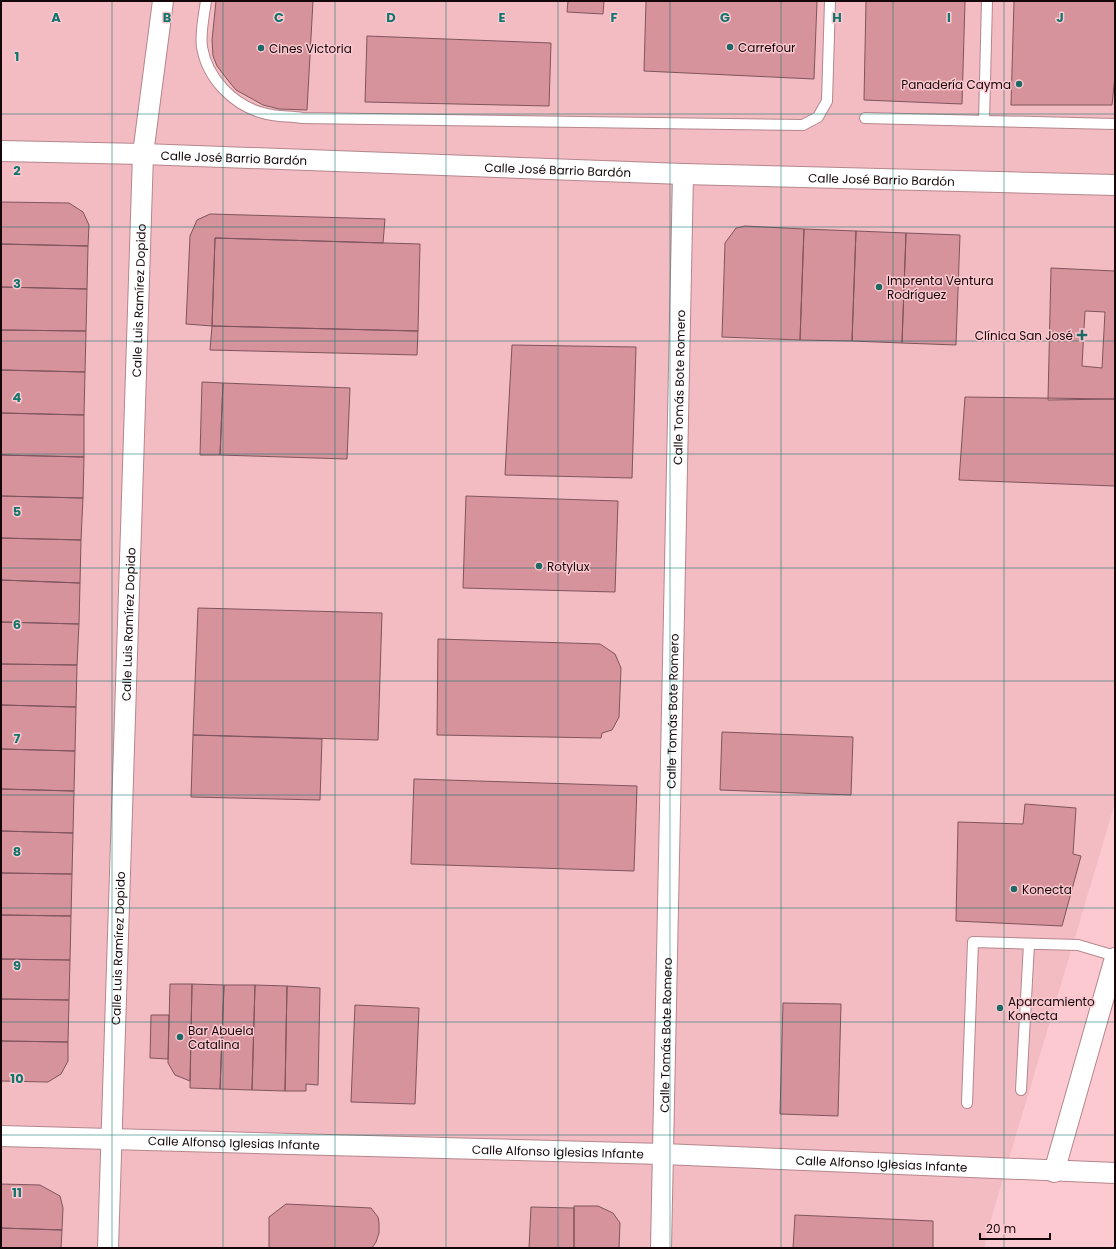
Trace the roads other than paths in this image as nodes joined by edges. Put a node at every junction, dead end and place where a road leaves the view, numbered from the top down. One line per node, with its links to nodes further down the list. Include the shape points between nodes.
1 (163, 1): 9 (street, Calle Luis Ramírez Dopido)
2 (206, 1): 3 (lane, via 202,46 208,67 222,87 239,103 263,114 302,118 803,126 818,117 827,101)
3 (830, 1)
4 (987, 1): 6 (lane)
5 (865, 118): 6 (lane)
6 (984, 121): 7 (lane)
7 (1115, 124)
8 (1, 151): 9 (street, Calle José Barrio Bardón)
9 (143, 154): 10 (street, Calle José Barrio Bardón); 17 (street, Calle Luis Ramírez Dopido)
10 (683, 174): 11 (street, Calle José Barrio Bardón); 18 (street, Calle Tomás Bote Romero)
11 (1115, 185)
12 (1029, 944): 13 (lane, via 1078,945); 14 (lane); 15 (lane, via 973,942)
13 (1115, 957): 19 (street)
14 (1021, 1090)
15 (967, 1103)
16 (1, 1136): 17 (street, Calle Alfonso Iglesias Infante)
17 (112, 1138): 18 (street, Calle Alfonso Iglesias Infante); 21 (street, Calle Luis Ramírez Dopido)
18 (663, 1154): 19 (street, Calle Alfonso Iglesias Infante); 22 (street, Calle Tomás Bote Romero)
19 (1054, 1172): 20 (street, Calle Alfonso Iglesias Infante)
20 (1115, 1173)
21 (108, 1248)
22 (661, 1248)

